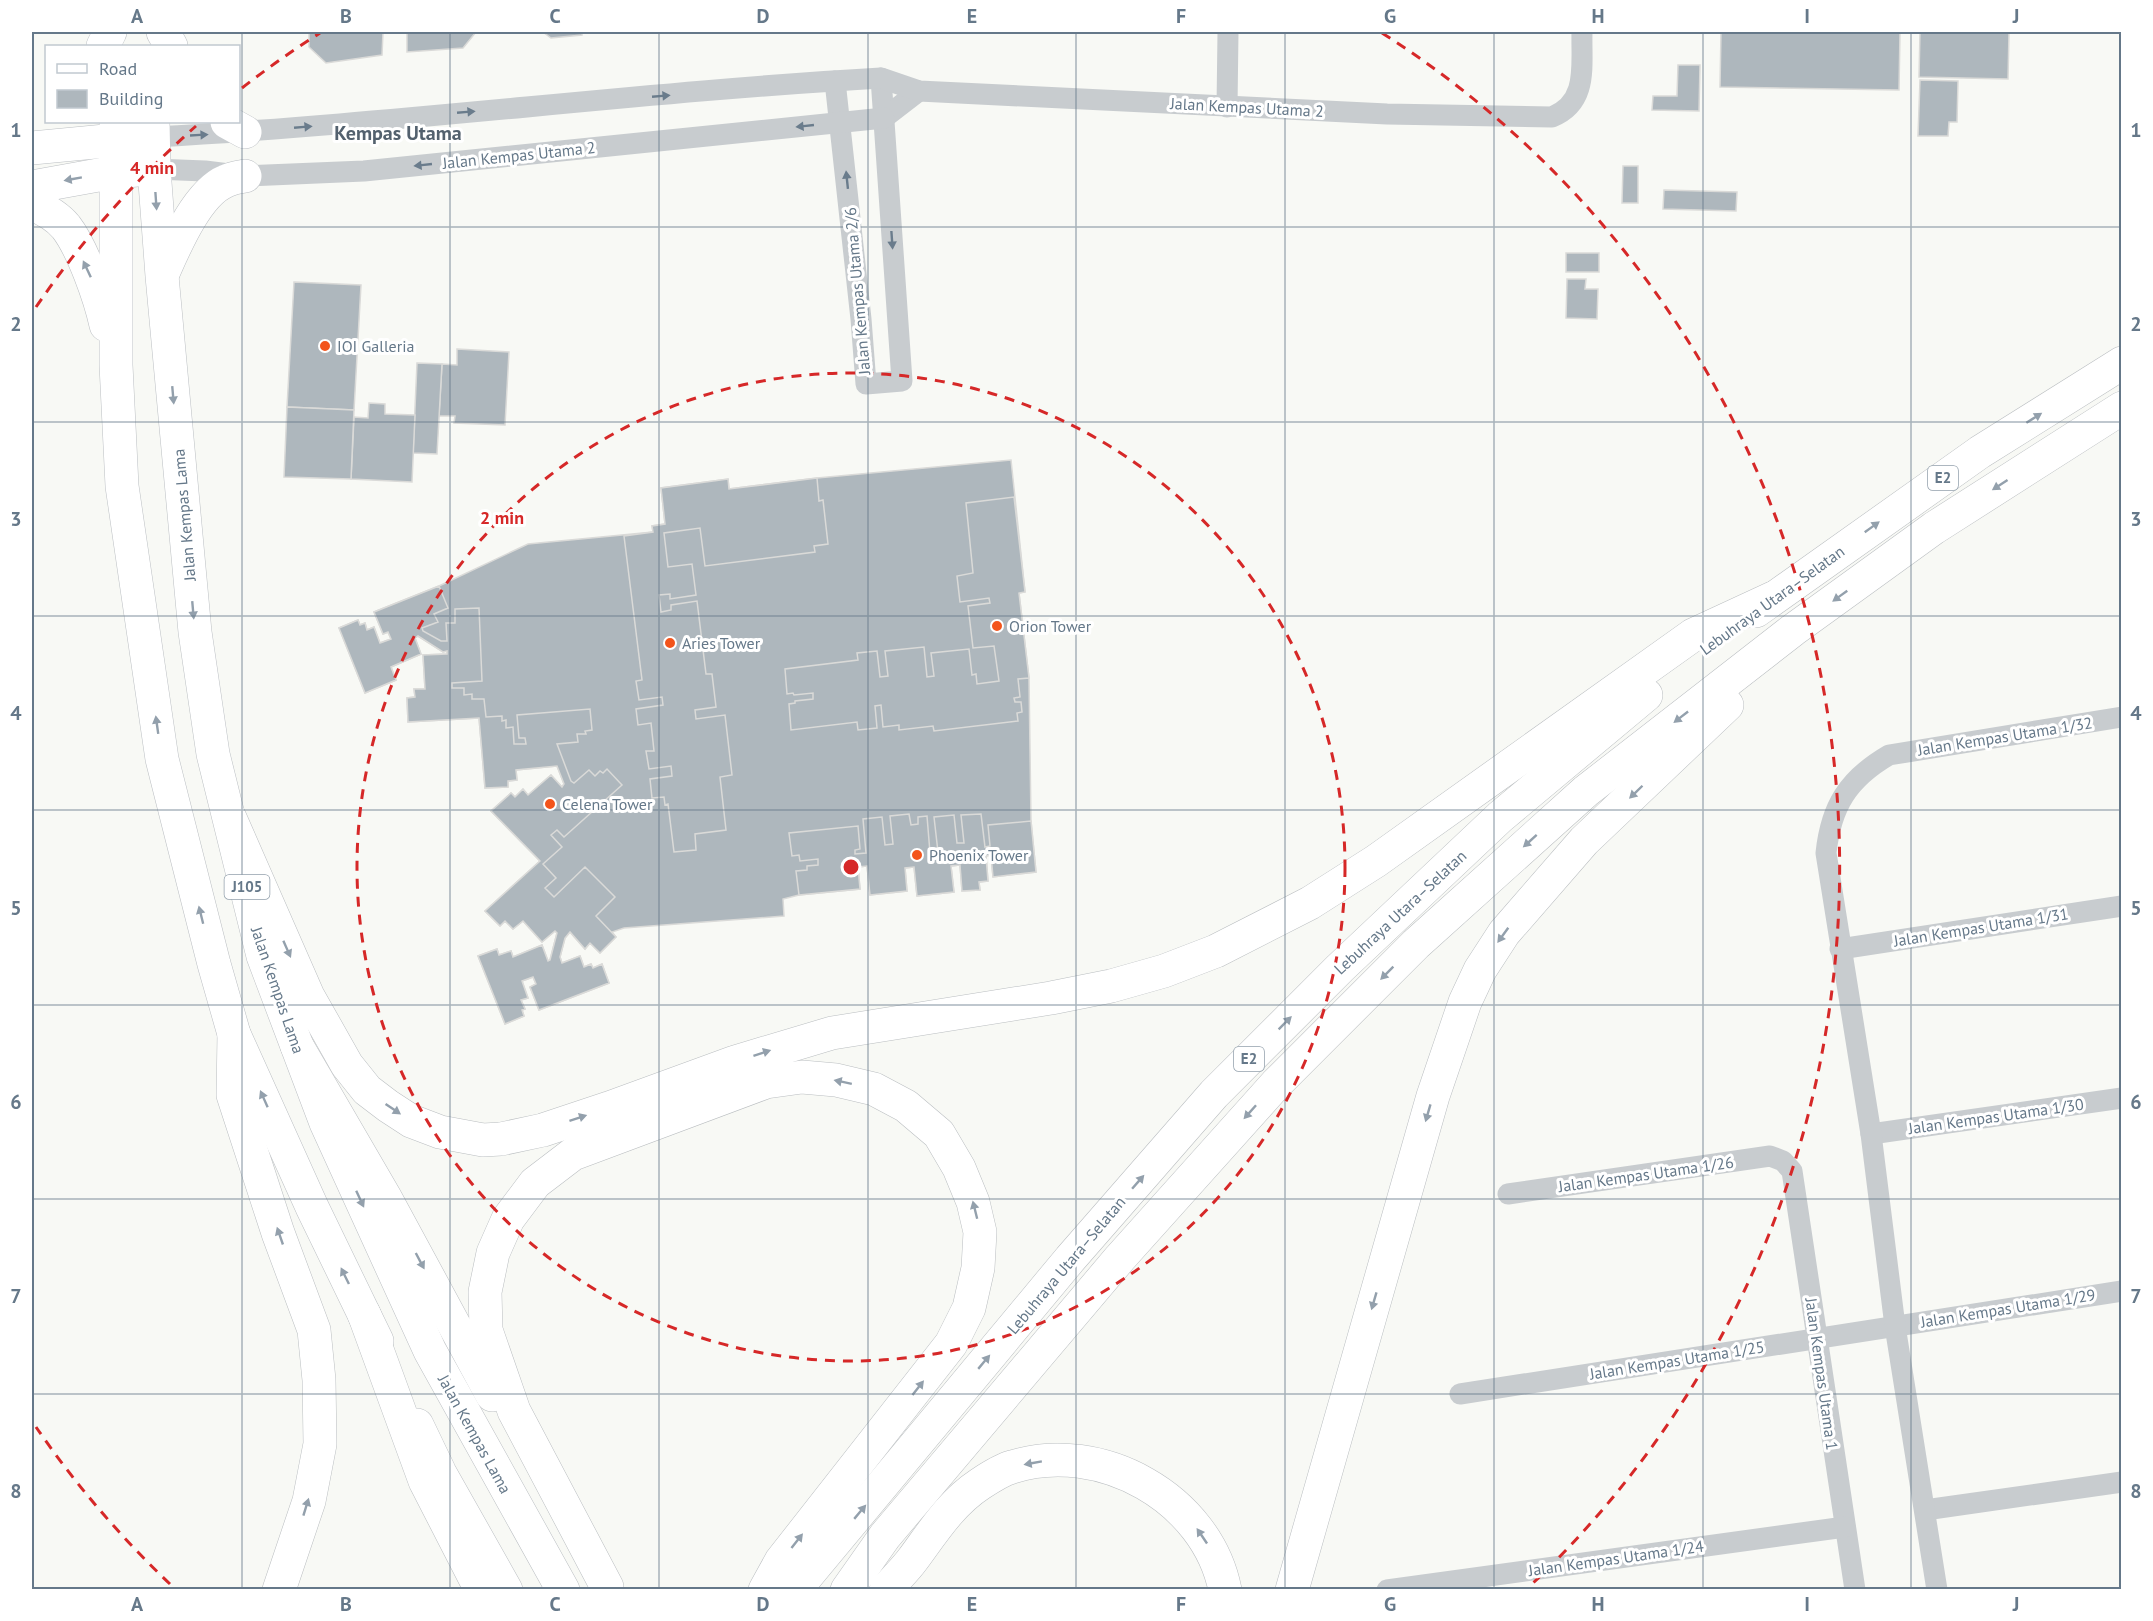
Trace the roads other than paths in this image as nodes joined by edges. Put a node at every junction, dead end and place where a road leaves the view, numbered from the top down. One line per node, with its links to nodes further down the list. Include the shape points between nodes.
1 (1228, 32): 6 (street)
2 (1582, 32): 6 (street, Jalan Kempas Utama 2, via 1580,89 1570,105 1552,117)
3 (881, 78): 4 (street); 5 (street, Jalan Kempas Utama 2); 7 (street, Jalan Kempas Utama 2/6)
4 (835, 81): 8 (street, Jalan Kempas Utama 2/6); 10 (street, one-way to 4)
5 (919, 91): 6 (street, Jalan Kempas Utama 2); 7 (street)
6 (1227, 107)
7 (884, 118): 8 (street, Jalan Kempas Utama 2); 8 (street, Jalan Kempas Utama 2/6, one-way to 8, via 902,381 866,384)
8 (841, 122): 16 (street, Jalan Kempas Utama 2, one-way to 16, via 364,171)
9 (53, 123): 12 (main road)
10 (236, 127): 13 (street, one-way to 10)
11 (116, 130): 13 (main road); 14 (main road); 15 (main road)
12 (32, 137)
13 (153, 142): 15 (main road); 16 (street, Jalan Kempas Utama 2, via 204,171); 19 (main road, Jalan Kempas Lama / J105, one-way to 19)
14 (32, 148)
15 (115, 172): 17 (main road, one-way to 17); 21 (main road)
16 (245, 176): 19 (main road, via 225,181 199,205 186,223)
17 (32, 187)
18 (32, 204): 21 (main road, one-way to 18, via 103,310 78,249 66,227)
19 (162, 276): 26 (main road, Jalan Kempas Lama / J105, one-way to 26, via 195,632 213,754)
20 (2121, 363): 23 (main road, Lebuhraya Utara–Selatan / E2, one-way to 20, via 1980,452)
21 (116, 365): 29 (main road, one-way to 21, via 162,759 122,486)
22 (2121, 408): 24 (main road, Lebuhraya Utara–Selatan / E2, one-way to 24, via 1934,528)
23 (1773, 598): 26 (main road, one-way to 23, via 308,996 347,1065 367,1090 411,1121 440,1132 501,1139 543,1130 735,1062 832,1033 1112,986 1216,951 1310,903 1376,861 1693,635); 49 (main road, Lebuhraya Utara–Selatan / E2, one-way to 23, via 1070,1259 1214,1094 1340,968 1500,818 1624,711)
24 (1793, 630): 50 (main road, Lebuhraya Utara–Selatan / E2, one-way to 50, via 1586,791 1416,944 1276,1084 1112,1267 885,1536); 53 (main road, one-way to 53, via 1740,692 1584,841 1504,933 1480,970 1433,1096)
25 (2121, 717): 28 (street, Jalan Kempas Utama 1/32, via 1889,755 1872,765 1838,805 1829,827 1826,853)
26 (230, 818): 30 (main road, Jalan Kempas Lama / J105, via 263,956)
27 (2121, 906): 28 (street, Jalan Kempas Utama 1/31)
28 (1840, 949): 32 (street)
29 (234, 1034): 36 (main road, one-way to 29); 44 (main road, one-way to 29, via 309,1501 320,1444 320,1380 314,1330 233,1095)
30 (297, 1046): 43 (main road, one-way to 43, via 386,1198 491,1394); 47 (main road, Jalan Kempas Lama / J105, one-way to 47, via 326,1123 430,1351)
31 (2121, 1098): 32 (street, Jalan Kempas Utama 1/30)
32 (1870, 1134): 37 (street)
33 (1783, 1161): 34 (street, Jalan Kempas Utama 1/26, via 1770,1156); 38 (street, Jalan Kempas Utama 1, via 1792,1171)
34 (1508, 1194)
35 (2121, 1291): 37 (street, Jalan Kempas Utama 1/29)
36 (364, 1314): 45 (main road, via 425,1481); 46 (main road, via 440,1473)
37 (1894, 1326): 38 (street, Jalan Kempas Utama 1/25); 41 (street)
38 (1817, 1339): 39 (street, Jalan Kempas Utama 1/25); 42 (street, Jalan Kempas Utama 1)
39 (1460, 1394)
40 (2121, 1482): 41 (street)
41 (1925, 1510): 56 (street)
42 (1845, 1527): 54 (street, Jalan Kempas Utama 1/24); 55 (street, Jalan Kempas Utama 1)
43 (607, 1588): 48 (main road, one-way to 43, via 781,1561 951,1344 969,1308 978,1268 980,1232 973,1202 939,1134 906,1106 874,1089 837,1080 802,1077 766,1082 573,1154 535,1183 508,1219 493,1253 485,1292 486,1330 513,1411)
44 (279, 1590)
45 (481, 1590)
46 (506, 1590)
47 (563, 1590)
48 (765, 1590)
49 (795, 1590)
50 (847, 1590)
51 (885, 1590): 52 (main road, one-way to 51, via 1204,1536 1173,1502 1136,1478 1102,1465 1071,1461 1011,1467 978,1485 944,1516 912,1561)
52 (1225, 1590)
53 (1292, 1590)
54 (1387, 1590)
55 (1855, 1590)
56 (1937, 1590)

